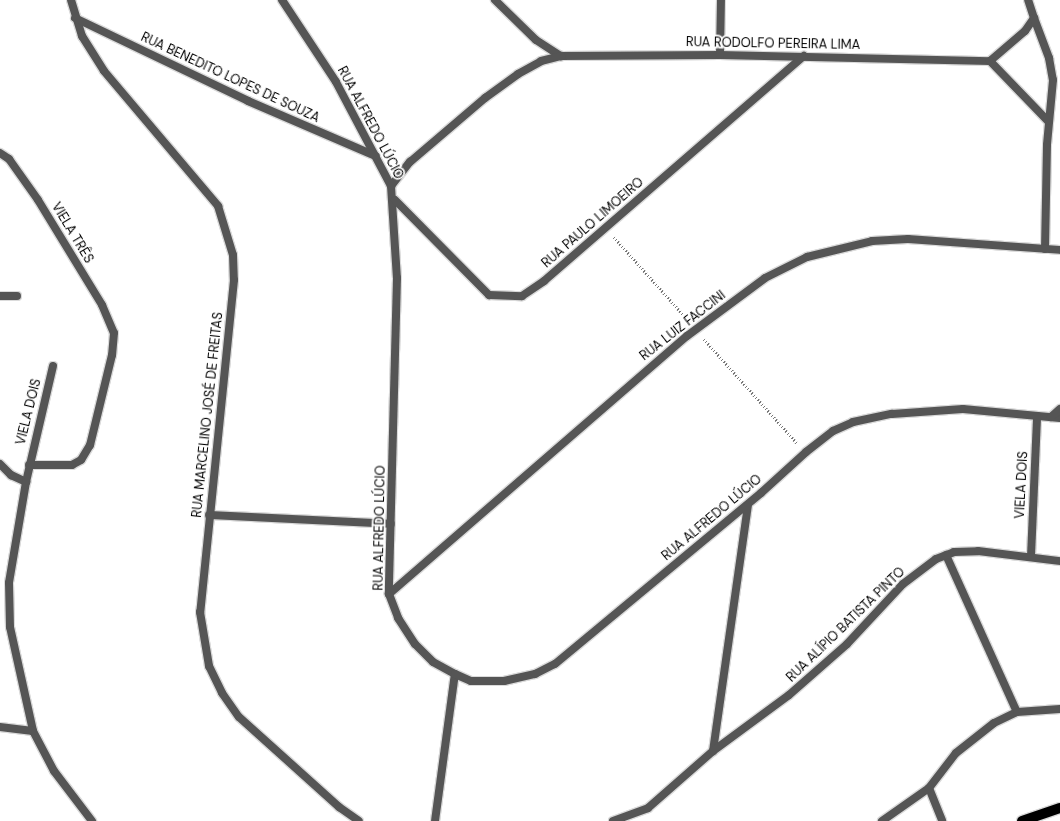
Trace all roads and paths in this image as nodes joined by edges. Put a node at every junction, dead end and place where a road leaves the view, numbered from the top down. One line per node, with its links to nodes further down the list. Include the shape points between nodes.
1 (71, 0): 6 (street, RUA MARCELINO JOSÉ DE FREITAS)
2 (282, 0): 14 (street, RUA ALFREDO LÚCIO, via 336,82)
3 (495, 0): 9 (street, via 536,40)
4 (721, 0): 8 (street)
5 (1028, 0): 7 (street)
6 (75, 18): 14 (street, RUA BENEDITO LOPES DE SOUZA, via 248,102); 30 (street, RUA MARCELINO JOSÉ DE FREITAS, via 90,51 104,71 218,206 228,234 234,280)
7 (1034, 18): 11 (street, via 1025,31); 12 (street, via 1049,58 1053,80)
8 (720, 55): 9 (street, RUA RODOLFO PEREIRA LIMA); 10 (street, RUA RODOLFO PEREIRA LIMA)
9 (561, 56): 15 (street, RUA RODOLFO PEREIRA LIMA, via 541,61 485,98 410,162)
10 (804, 56): 11 (street, RUA RODOLFO PEREIRA LIMA); 16 (street, RUA PAULO LIMOEIRO, via 544,281 522,296 489,295)
11 (990, 60): 12 (street)
12 (1048, 121): 17 (street)
13 (0, 153): 27 (street, VIELA TRÊS, via 9,160 38,200 102,305 114,333 112,355 90,445 81,460 72,465)
14 (376, 156): 15 (street, RUA ALFREDO LÚCIO)
15 (391, 186): 16 (street, RUA ALFREDO LÚCIO)
16 (394, 200): 31 (street, RUA ALFREDO LÚCIO, via 397,278)
17 (1045, 249): 18 (street, RUA LUIZ FACCINI); 35 (street, RUA LUIZ FACCINI, via 908,239 872,241 806,257 765,278 687,336)
18 (1060, 250)
19 (0, 296): 20 (street)
20 (17, 296)
21 (54, 366): 27 (street, VIELA DOIS)
22 (1060, 409): 24 (street)
23 (1037, 416): 24 (street, RUA ALFREDO LÚCIO); 29 (street, RUA ALFREDO LÚCIO, via 963,410 892,414 853,422 833,431 806,452); 33 (street, VIELA DOIS)
24 (1051, 417): 25 (street, RUA ALFREDO LÚCIO)
25 (1060, 418)
26 (0, 464): 28 (street, via 11,475)
27 (29, 465): 28 (street, VIELA DOIS)
28 (26, 482): 40 (street, VIELA DOIS, via 8,599 10,627)
29 (748, 505): 36 (street, RUA ALFREDO LÚCIO, via 555,664 535,674 504,681 471,681); 41 (street)
30 (209, 515): 31 (street); 45 (street, RUA MARCELINO JOSÉ DE FREITAS, via 200,612 209,666 222,693 239,717 339,807)
31 (391, 524): 35 (street, RUA ALFREDO LÚCIO)
32 (946, 555): 33 (street, RUA ALÍPIO BATISTA PINTO, via 978,551); 38 (street); 41 (street, RUA ALÍPIO BATISTA PINTO, via 903,584 818,672)
33 (1031, 556): 34 (street, RUA ALÍPIO BATISTA PINTO)
34 (1060, 561)
35 (389, 594): 36 (street, RUA ALFREDO LÚCIO, via 398,618 415,644 434,662)
36 (455, 674): 46 (street)
37 (1060, 709): 38 (street)
38 (1017, 712): 42 (street, via 971,738 943,768)
39 (0, 727): 40 (street)
40 (33, 731): 44 (street, VIELA DOIS, via 54,772)
41 (712, 751): 47 (street, RUA ALÍPIO BATISTA PINTO, via 648,808)
42 (929, 788): 48 (street); 49 (street)
43 (1060, 808): 50 (main road)
44 (92, 821)
45 (359, 821)
46 (435, 821)
47 (613, 821)
48 (882, 821)
49 (942, 821)
50 (1022, 821)

